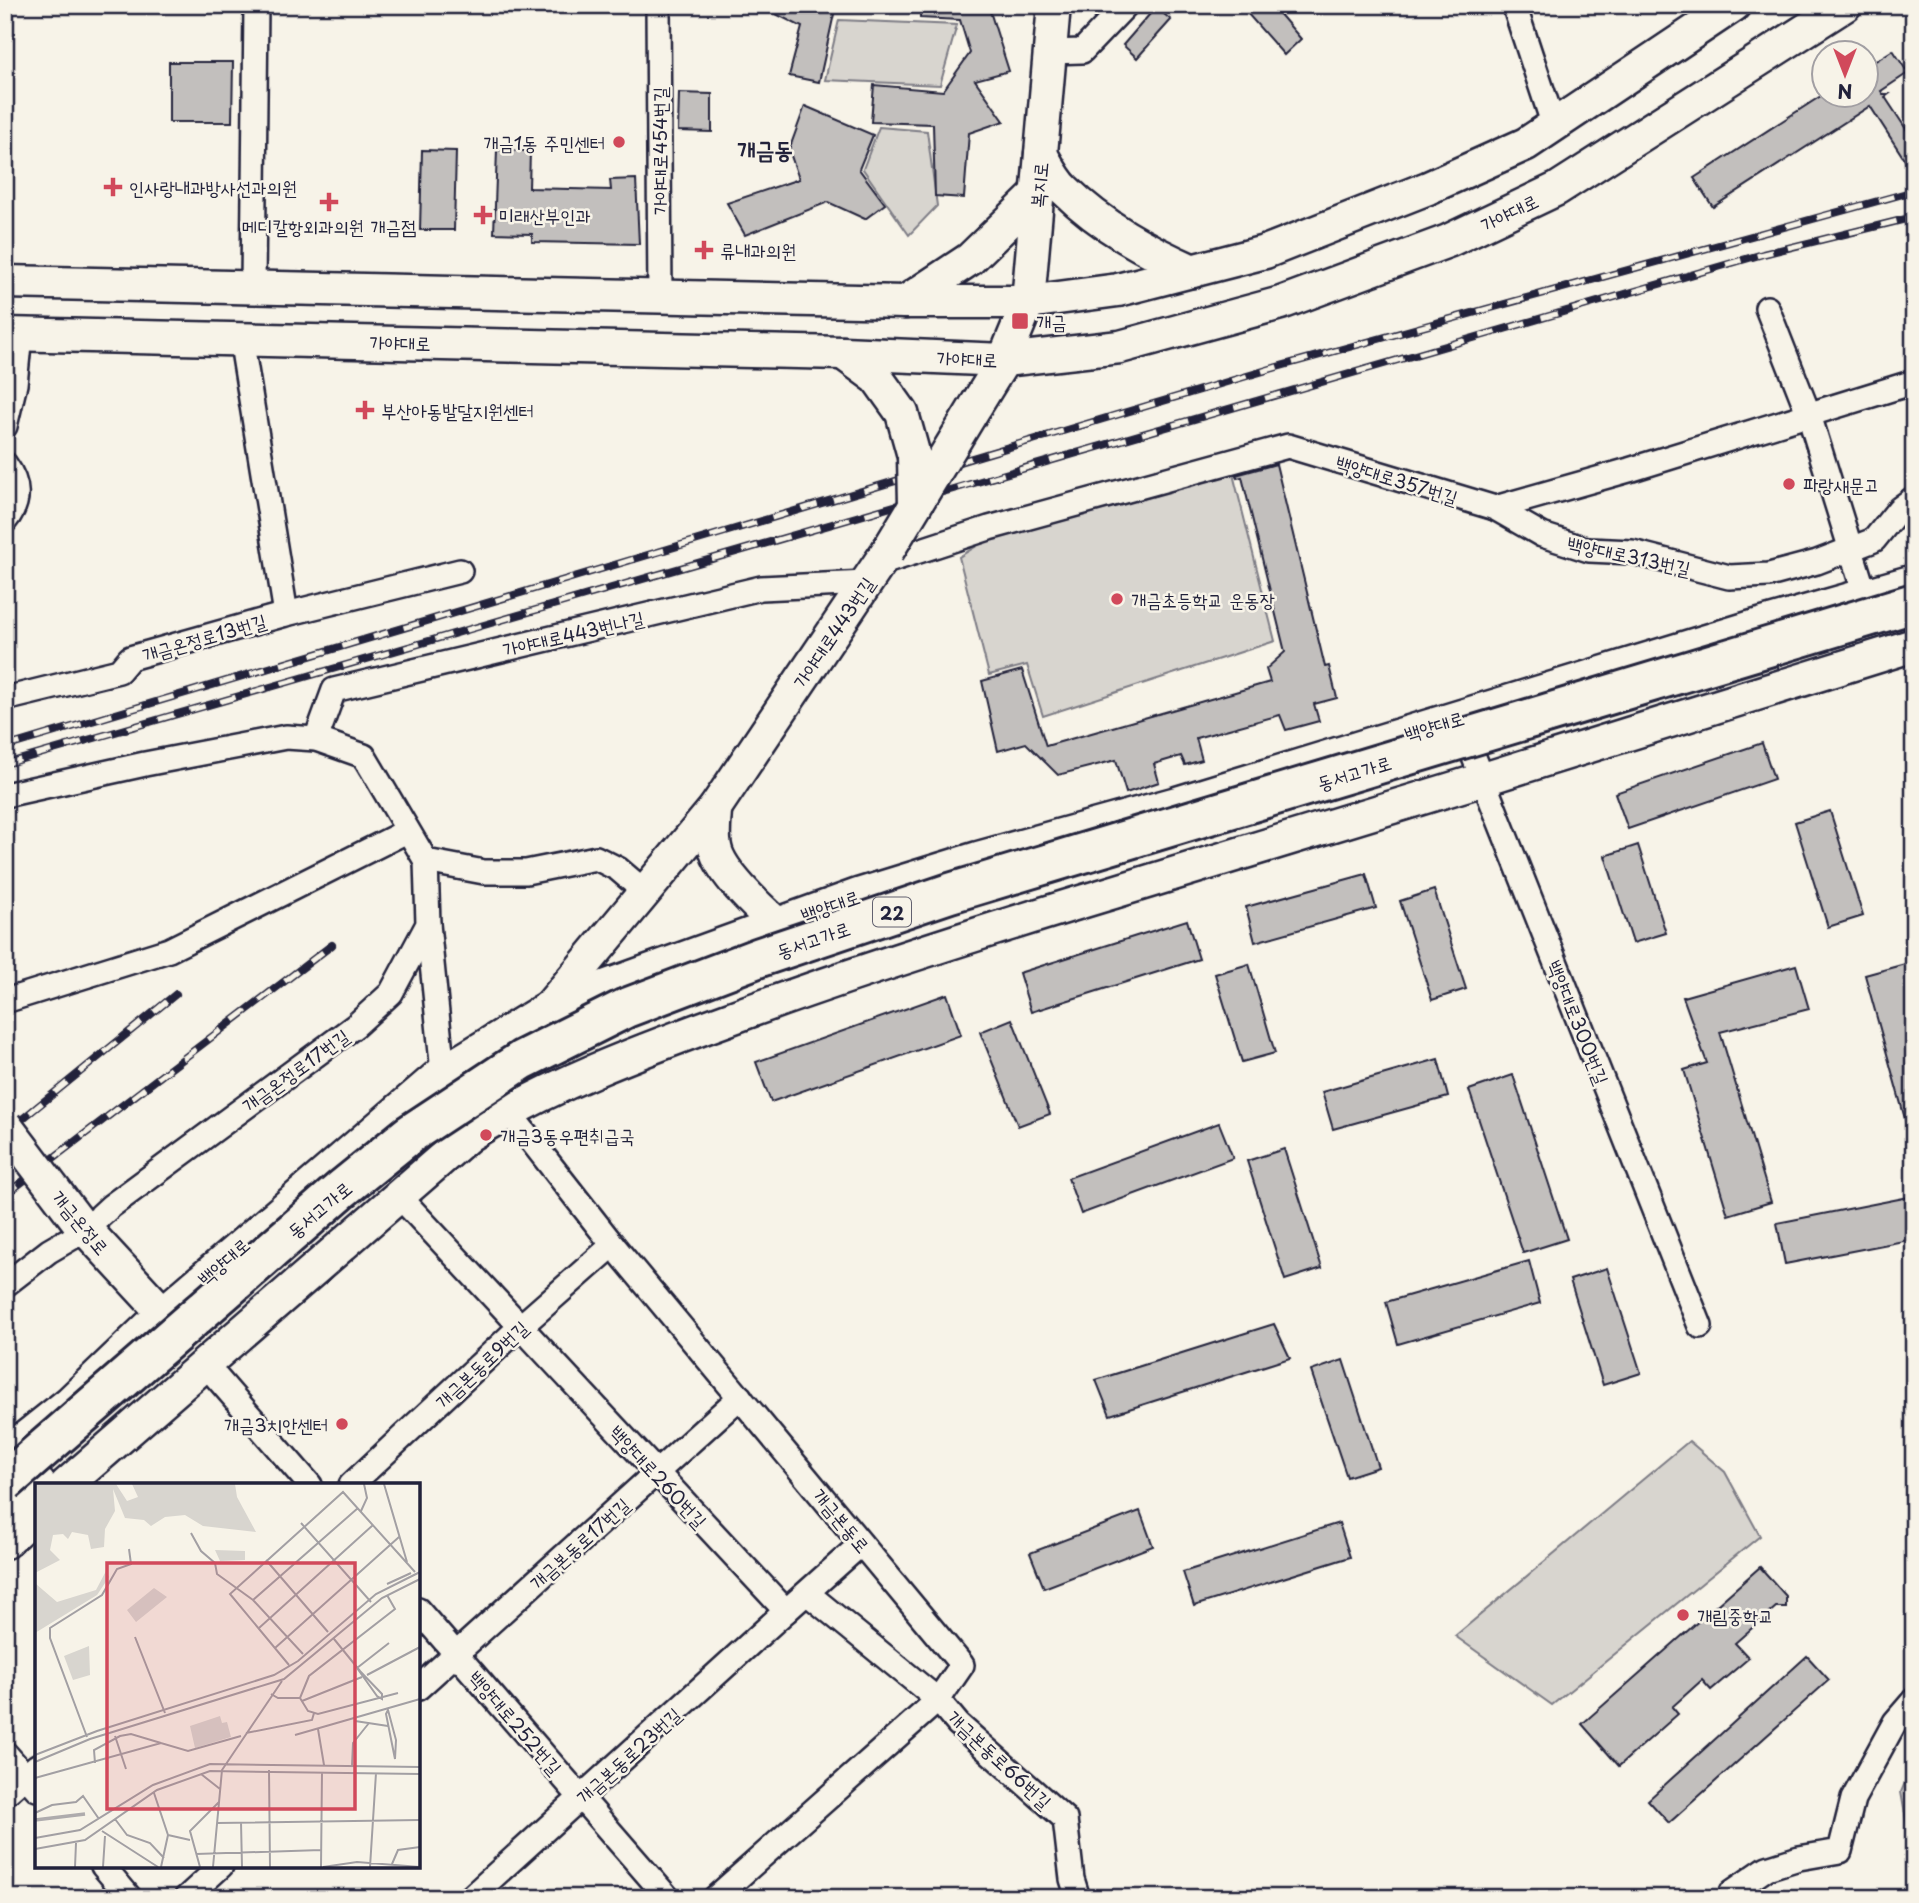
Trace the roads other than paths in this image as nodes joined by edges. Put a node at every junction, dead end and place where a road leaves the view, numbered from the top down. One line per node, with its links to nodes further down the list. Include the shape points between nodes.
1 (257, 5): 14 (street)
2 (658, 5): 15 (street, 가야대로454번길)
3 (1054, 5): 8 (main road, 복지로)
4 (1126, 5): 8 (street, via 1082,51)
5 (1514, 5): 9 (street)
6 (1734, 5): 9 (main road)
7 (1845, 5): 22 (main road, 가야대로, via 1557,189 1448,242 1281,303 1119,347)
8 (1050, 52): 10 (main road, 복지로)
9 (1553, 126): 12 (main road, via 1526,144 1428,188 1265,252)
10 (1041, 154): 11 (main road, 복지로); 12 (main road, via 1063,189 1114,231)
11 (1037, 194): 16 (main road, via 970,259); 17 (main road, 복지로)
12 (1193, 271): 17 (main road, via 1118,290)
13 (5, 282): 14 (main road)
14 (253, 286): 15 (main road)
15 (660, 298): 16 (main road)
16 (905, 302): 17 (main road)
17 (1028, 302): 22 (main road, 복지로)
18 (1767, 309): 24 (street)
19 (12, 334): 20 (main road, 가야대로); 25 (street, via 15,384)
20 (241, 338): 21 (main road, 가야대로); 37 (street, 개금온정로13번길)
21 (842, 353): 22 (main road, 가야대로); 28 (main road, bridge, via 877,378 902,413 914,456)
22 (1004, 360): 28 (main road, 가야대로443번길, bridge)
23 (1914, 382): 24 (street)
24 (1809, 415): 29 (street); 31 (street)
25 (5, 426)
26 (5, 464): 30 (street, via 14,477 17,496)
27 (1914, 498): 31 (street, 백양대로313번길, via 1874,540)
28 (915, 505): 32 (main road, 가야대로443번길, bridge)
29 (1495, 508): 31 (street, 백양대로313번길, via 1542,535 1589,550 1632,552 1729,578 1769,575); 32 (street, 백양대로357번길, via 1288,446 989,528)
30 (5, 521)
31 (1851, 548): 35 (street)
32 (877, 566): 42 (street, 가야대로443번나길, via 761,588 334,690); 45 (main road, 가야대로443번길)
33 (460, 571): 37 (street, 개금온정로13번길)
34 (1914, 581): 35 (main road, 백양대로)
35 (1865, 595): 41 (main road, 백양대로)
36 (1914, 603): 71 (highway, 동서고가로 / 22, bridge, via 950,893 626,1008 522,1060 410,1134)
37 (286, 614): 40 (street, 개금온정로13번길, via 130,658 119,671)
38 (1914, 629): 72 (highway, 동서고가로 / 22, via 960,914 624,1035 518,1089 437,1145)
39 (1914, 645): 43 (main road)
40 (5, 699)
41 (1458, 717): 43 (street, 백양대로300번길); 50 (main road, 백양대로, via 978,858)
42 (316, 739): 44 (street, via 286,737); 46 (street, via 364,756)
43 (1483, 780): 55 (main road, via 974,934); 65 (street, 백양대로300번길)
44 (5, 795)
45 (715, 808): 48 (main road, 가야대로443번길); 50 (main road, via 715,848 753,903)
46 (407, 831): 47 (street); 53 (street, via 169,950)
47 (426, 861): 48 (street, via 484,872 526,872 596,858 618,869); 49 (street)
48 (645, 892): 51 (main road, 가야대로443번길)
49 (428, 924): 56 (street); 61 (street, 개금온정로17번길, via 391,993 355,1026)
50 (777, 924): 52 (main road, 백양대로)
51 (598, 947): 52 (main road); 54 (main road, 가야대로443번길)
52 (603, 986): 54 (main road, 백양대로); 55 (main road)
53 (5, 1001)
54 (549, 1007): 56 (main road, 백양대로); 59 (main road, 가야대로443번길)
55 (646, 1049): 57 (main road)
56 (443, 1072): 64 (main road, 백양대로)
57 (508, 1111): 59 (main road); 62 (street, 개금본동로)
58 (5, 1125): 61 (main road, 개금온정로, bridge)
59 (469, 1135): 60 (main road)
60 (399, 1196): 66 (street, 백양대로260번길); 67 (main road)
61 (81, 1225): 63 (street, 개금온정로17번길); 64 (main road, 개금온정로)
62 (613, 1245): 66 (street, 개금본동로9번길); 68 (street, 개금본동로)
63 (5, 1285)
64 (163, 1313): 69 (main road, 백양대로, via 69,1403)
65 (1700, 1326)
66 (520, 1327): 70 (street, 백양대로260번길); 75 (street, 개금본동로9번길)
67 (205, 1364): 73 (main road); 74 (street)
68 (740, 1397): 70 (street, 개금본동로17번길); 80 (street, 개금본동로)
69 (5, 1454)
70 (656, 1473): 82 (street, 백양대로260번길); 84 (street, 개금본동로17번길)
71 (5, 1482)
72 (39, 1483)
73 (68, 1483)
74 (308, 1483)
75 (353, 1483)
76 (35, 1487): 77 (highway, 동서고가로 / 22)
77 (5, 1513)
78 (35, 1514): 79 (main road)
79 (5, 1542)
80 (861, 1544): 81 (street); 86 (street, 개금본동로, via 962,1665)
81 (807, 1593): 82 (street); 86 (street)
82 (786, 1611): 91 (street, 개금본동로23번길)
83 (420, 1612): 84 (street, 백양대로252번길)
84 (456, 1654): 85 (street, 개금본동로17번길); 91 (street, 백양대로252번길)
85 (420, 1686)
86 (938, 1700): 98 (street, 개금본동로); 99 (street, 개금본동로66번길, via 958,1724 1065,1819)
87 (1914, 1700): 100 (street, via 1895,1722 1853,1799 1840,1852 1767,1868)
88 (5, 1753): 89 (street)
89 (33, 1777): 90 (street)
90 (5, 1794)
91 (581, 1798): 96 (street, 개금본동로23번길); 97 (street, 백양대로252번길)
92 (105, 1868): 94 (street)
93 (219, 1868): 95 (street)
94 (130, 1898)
95 (187, 1898)
96 (470, 1898)
97 (668, 1898)
98 (716, 1898)
99 (1078, 1898)
100 (1730, 1898)

